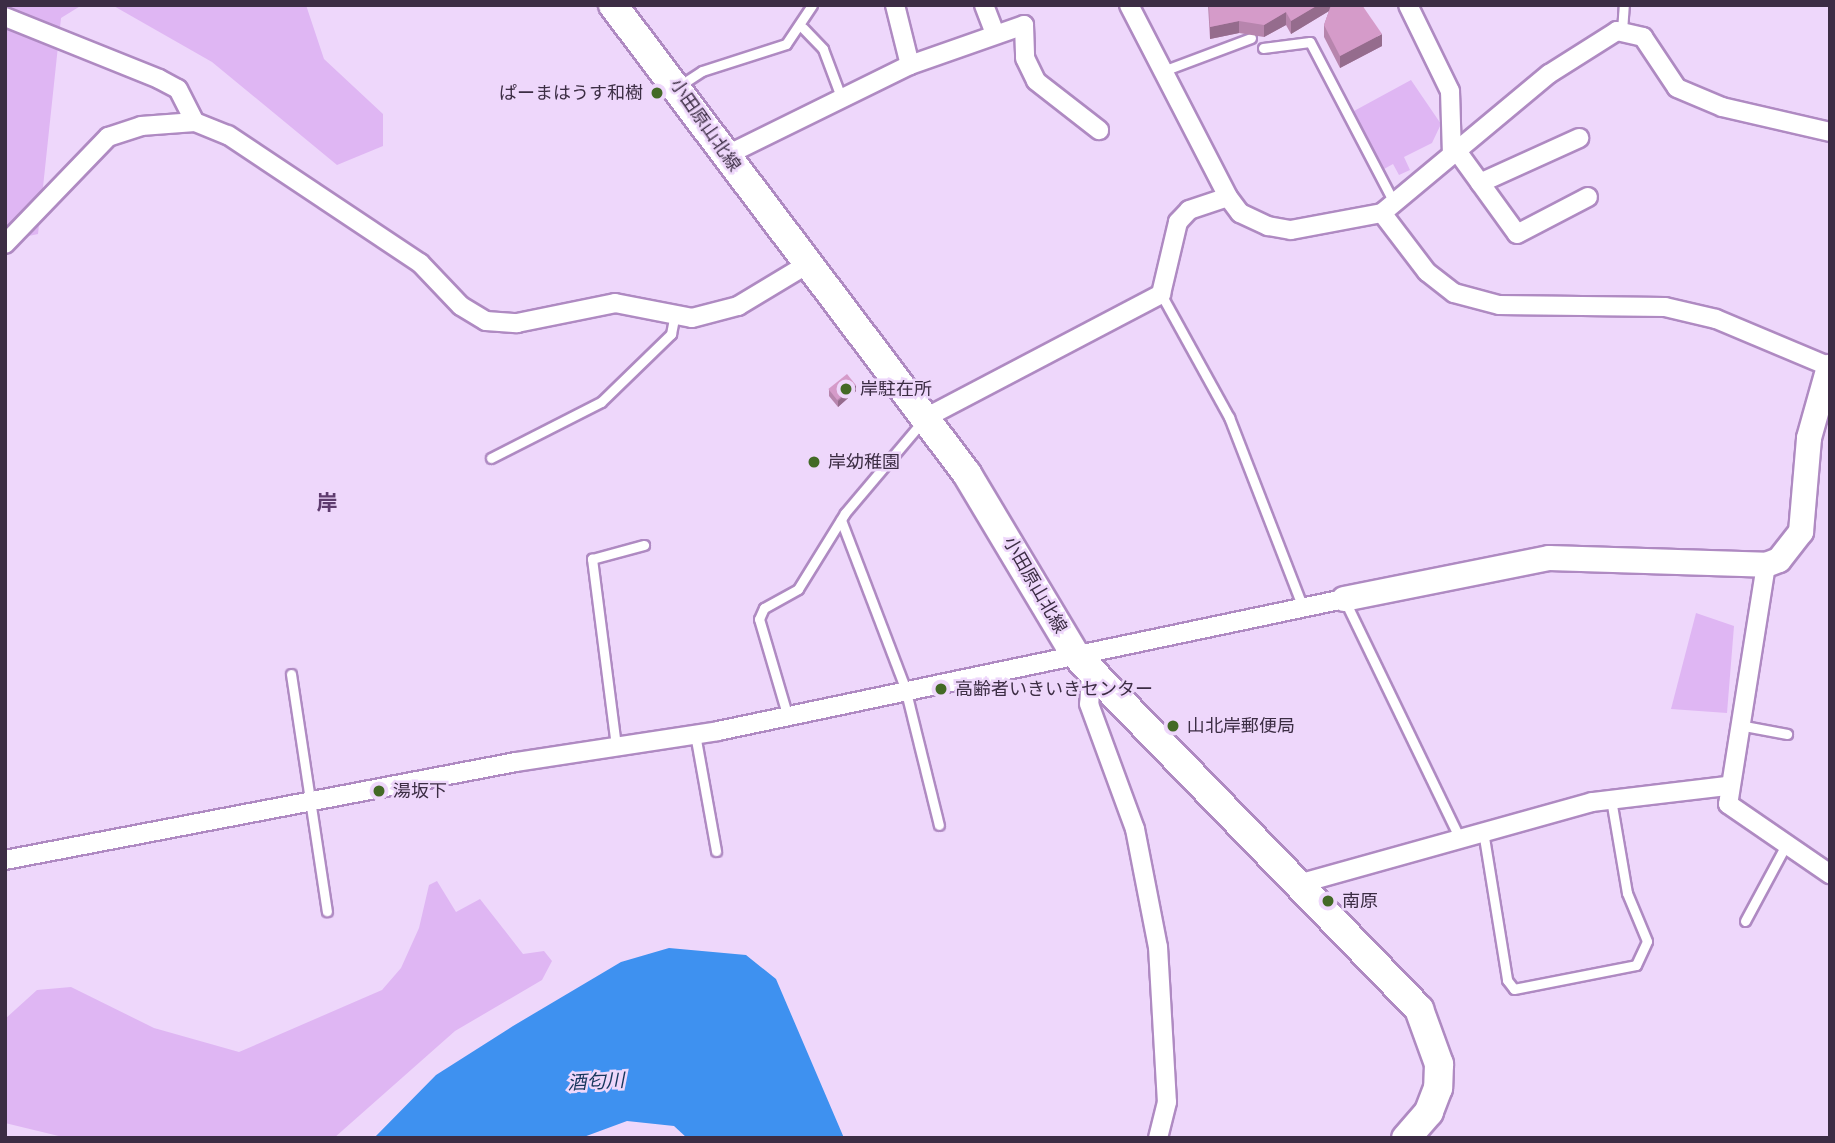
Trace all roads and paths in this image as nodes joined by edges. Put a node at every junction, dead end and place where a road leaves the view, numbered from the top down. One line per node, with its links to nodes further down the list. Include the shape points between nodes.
1 (613, 5): 16 (main road, 小田原山北線)
2 (813, 5): 9 (lane, via 805,9)
3 (895, 5): 14 (street)
4 (984, 5): 11 (street)
5 (1129, 5): 15 (street)
6 (1408, 5): 22 (street, via 1450,90)
7 (1624, 5): 10 (lane)
8 (5, 17): 18 (street, via 178,89)
9 (803, 28): 16 (lane, via 786,44 702,71); 17 (lane, via 823,49)
10 (1622, 31): 20 (street, via 1643,37 1677,88 1722,107); 22 (street, via 1549,74)
11 (995, 33): 14 (street); 19 (street, via 1024,25 1025,58 1036,81)
12 (1251, 38): 15 (lane)
13 (1263, 48): 27 (lane, via 1310,42)
14 (910, 65): 17 (street)
15 (1163, 71): 25 (street)
16 (680, 86): 23 (main road, 小田原山北線)
17 (841, 97): 23 (street)
18 (195, 122): 28 (street, via 141,126 108,137 82,157); 31 (street, via 228,135 420,263 461,306 486,321 517,323 615,303)
19 (1099, 130)
20 (1830, 132)
21 (1579, 138): 24 (street)
22 (1454, 153): 24 (street); 27 (street)
23 (727, 155): 29 (main road, 小田原山北線)
24 (1480, 183): 26 (street, via 1517,234)
25 (1228, 197): 27 (street, via 1240,213 1291,230); 30 (street, via 1189,210 1178,222)
26 (1588, 197)
27 (1388, 208): 32 (street, via 1427,272 1454,293 1499,305 1665,307 1716,319)
28 (5, 244)
29 (806, 265): 31 (street, via 738,306 692,318); 33 (main road, 小田原山北線)
30 (1161, 294): 33 (street); 39 (lane, via 1229,416)
31 (675, 314): 34 (lane, via 671,334 601,402)
32 (1829, 367): 37 (street, via 1810,438 1798,541)
33 (925, 418): 35 (lane); 40 (main road, 小田原山北線, via 1004,530)
34 (491, 458)
35 (842, 520): 42 (lane); 43 (lane, via 798,589 764,608 759,619)
36 (644, 545): 47 (lane, via 592,559)
37 (1766, 565): 38 (street, via 1549,558); 44 (street)
38 (1344, 599): 39 (street); 53 (lane)
39 (1303, 607): 40 (street)
40 (1082, 662): 42 (street); 58 (main road, 小田原山北線); 61 (street, via 1089,704 1135,829 1158,947 1167,1102)
41 (290, 674): 50 (lane)
42 (905, 688): 43 (street); 51 (lane)
43 (787, 714): 45 (street)
44 (1739, 725): 46 (lane); 48 (street)
45 (695, 734): 47 (street); 55 (lane)
46 (1787, 734)
47 (616, 746): 50 (street)
48 (1726, 786): 49 (street); 54 (street, via 1728,804)
49 (1611, 799): 52 (street); 52 (lane, via 1627,893 1647,941 1636,965 1514,989 1507,980)
50 (310, 801): 56 (street); 59 (lane)
51 (939, 825)
52 (1483, 831): 53 (street)
53 (1459, 837): 58 (street)
54 (1788, 841): 57 (street); 60 (lane)
55 (716, 851)
56 (5, 860)
57 (1830, 874)
58 (1302, 883): 62 (main road, 小田原山北線, via 1419,1009 1432,1034 1438,1088 1429,1112)
59 (327, 911)
60 (1745, 921)
61 (1158, 1138)
62 (1406, 1138)

